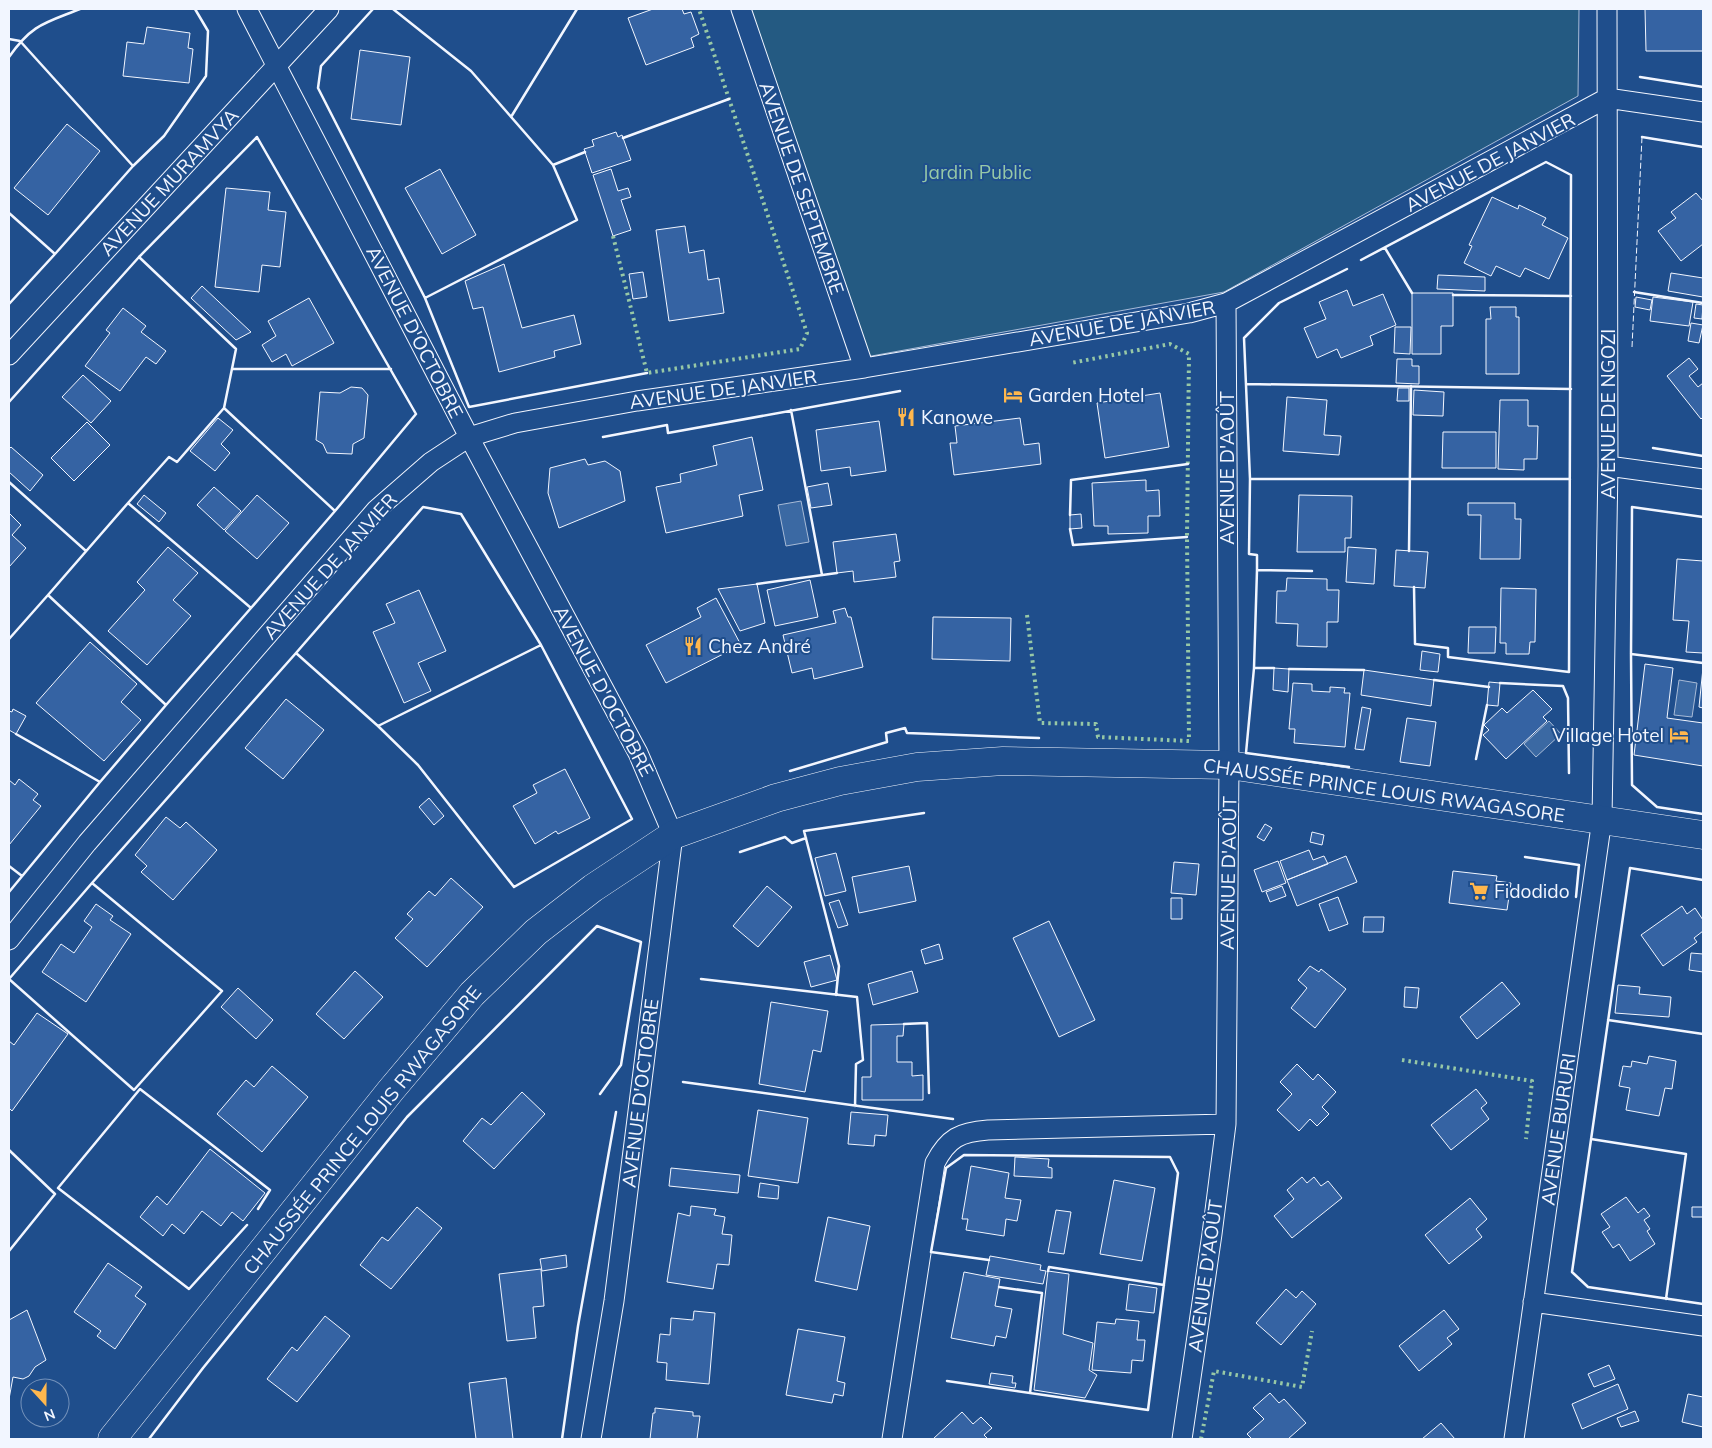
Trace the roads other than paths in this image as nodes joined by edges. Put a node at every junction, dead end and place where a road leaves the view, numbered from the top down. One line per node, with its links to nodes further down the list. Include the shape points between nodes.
1 (247, 9): 5 (street, AVENUE D'OCTOBRE)
2 (329, 9): 5 (street, AVENUE MURAMVYA)
3 (741, 9): 10 (street, AVENUE DE SEPTEMBRE)
4 (1607, 9): 6 (street, AVENUE DE NGOZI)
5 (277, 64): 9 (street, AVENUE MURAMVYA); 11 (street, AVENUE D'OCTOBRE)
6 (1607, 98): 7 (street); 8 (street, AVENUE DE JANVIER); 12 (street, AVENUE DE NGOZI)
7 (1703, 112)
8 (1226, 303): 10 (street, AVENUE DE JANVIER, via 1189,313); 14 (street, AVENUE D'AOÛT)
9 (9, 355)
10 (864, 368): 11 (street, AVENUE DE JANVIER, via 637,401 515,423)
11 (469, 437): 16 (street, AVENUE D'OCTOBRE, via 638,753); 18 (street, AVENUE DE JANVIER, via 431,462 376,510 87,843)
12 (1608, 466): 13 (street); 15 (street, AVENUE DE NGOZI)
13 (1703, 479)
14 (1229, 765): 15 (street, CHAUSSÉE PRINCE LOUIS RWAGASORE); 16 (street, CHAUSSÉE PRINCE LOUIS RWAGASORE, via 1002,761 918,767 840,780 776,798); 19 (street, AVENUE D'AOÛT)
15 (1602, 819): 17 (street, CHAUSSÉE PRINCE LOUIS RWAGASORE); 20 (street, AVENUE BURURI)
16 (673, 835): 22 (street, CHAUSSÉE PRINCE LOUIS RWAGASORE, via 543,926 472,994 391,1090); 23 (street, AVENUE D'OCTOBRE, via 614,1301)
17 (1703, 835)
18 (9, 940)
19 (1226, 1124): 24 (street, via 988,1130 970,1131 954,1138 936,1163); 25 (street, AVENUE D'AOÛT)
20 (1533, 1302): 21 (street); 26 (street, AVENUE BURURI)
21 (1703, 1326)
22 (112, 1439)
23 (591, 1439)
24 (892, 1439)
25 (1182, 1439)
26 (1514, 1439)

